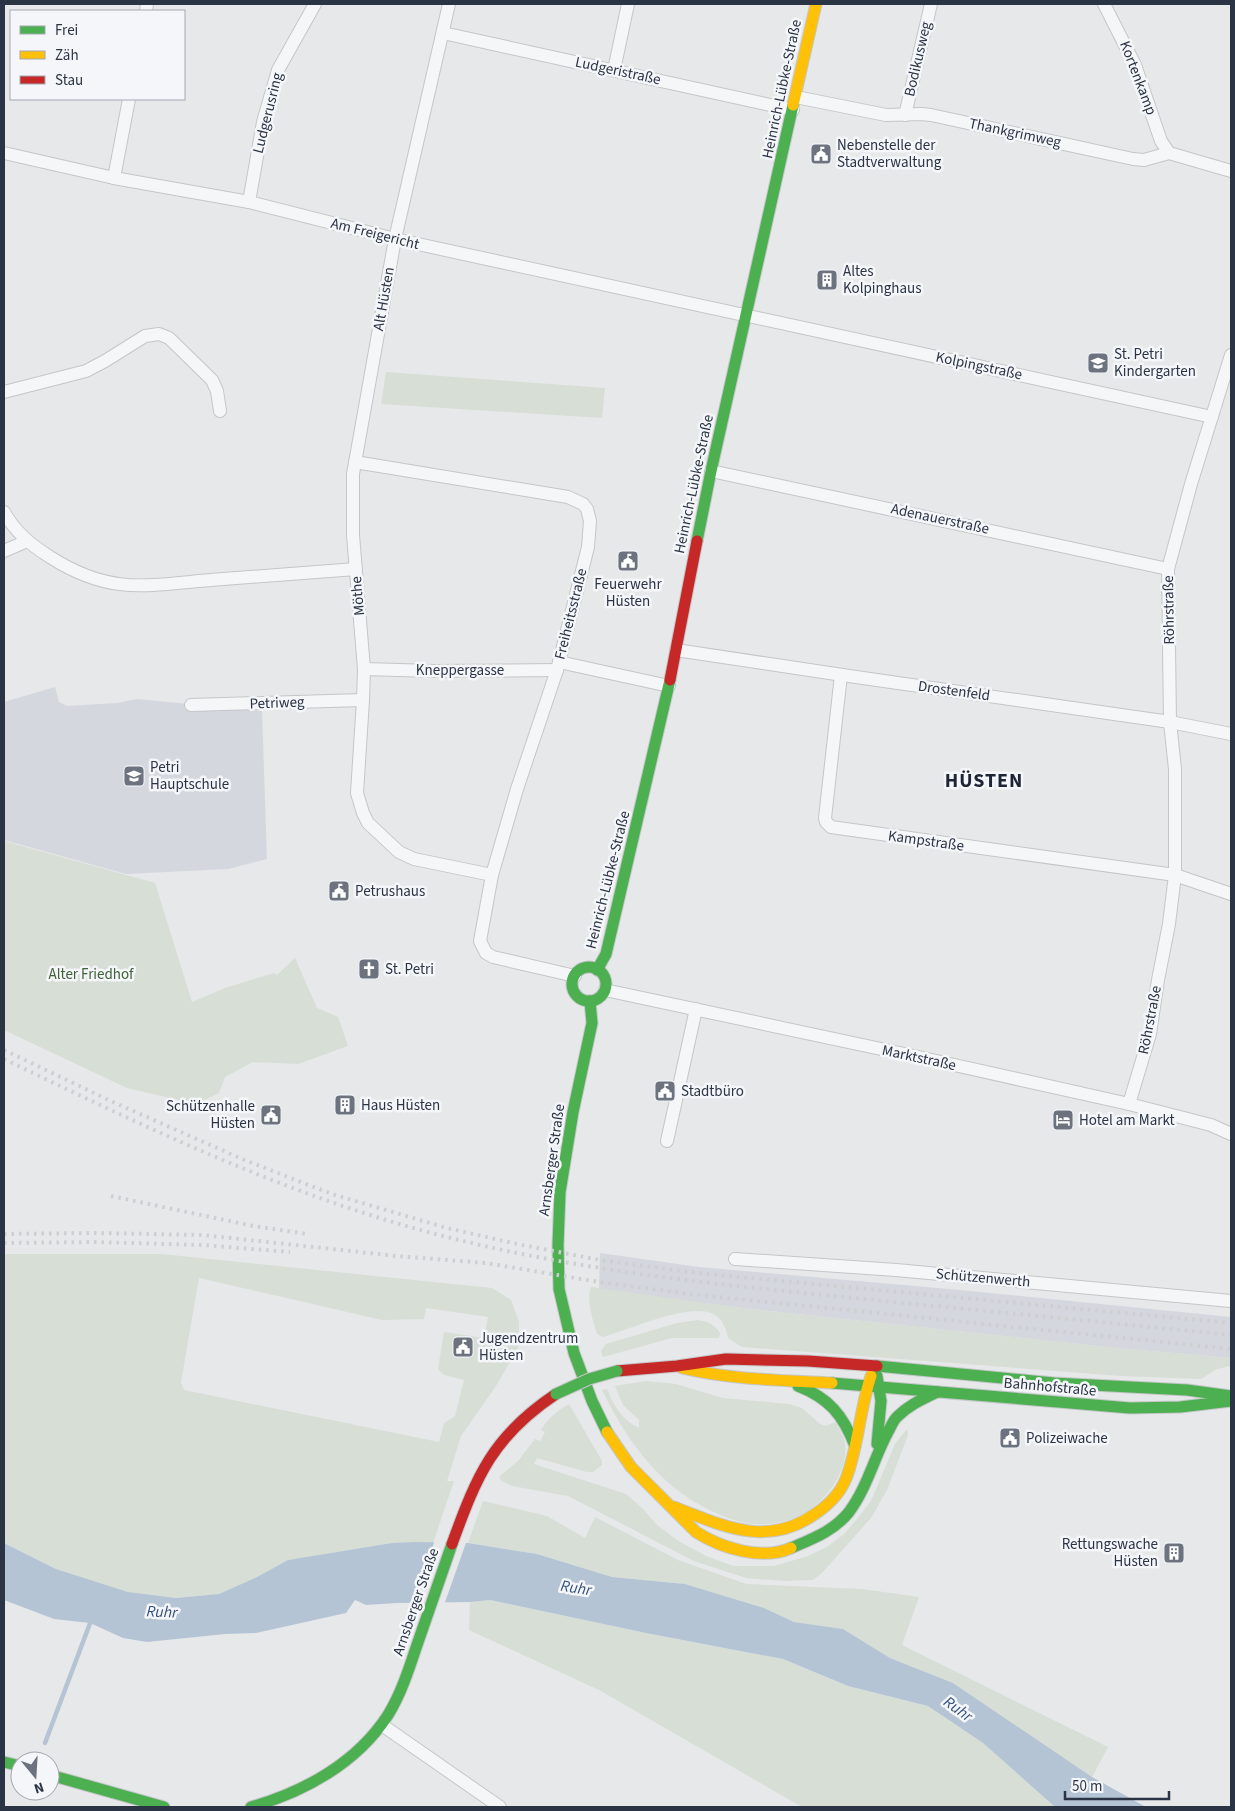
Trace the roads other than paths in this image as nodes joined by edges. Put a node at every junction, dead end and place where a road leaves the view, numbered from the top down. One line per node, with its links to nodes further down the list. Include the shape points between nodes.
1 (315, 4): 17 (street, Ludgerusring, via 278,70 263,122)
2 (450, 4): 7 (street, Alt Hüsten)
3 (628, 4): 8 (street)
4 (816, 4): 9 (street, Heinrich-Lübke-Straße)
5 (931, 4): 12 (street, Bodikusweg)
6 (1104, 4): 14 (street, Kortenkamp, via 1135,65 1161,141)
7 (443, 33): 8 (street, Ludgeristraße); 18 (street, Alt Hüsten)
8 (614, 70): 11 (street, Ludgeristraße)
9 (796, 97): 11 (street, Heinrich-Lübke-Straße); 12 (street, Thankgrimweg, via 886,115)
10 (129, 100): 16 (street)
11 (792, 110): 19 (street, Heinrich-Lübke-Straße)
12 (905, 115): 14 (street, Thankgrimweg, via 931,115 1139,160)
13 (4, 153): 16 (street, Am Freigericht)
14 (1170, 153): 15 (street, Thankgrimweg)
15 (1231, 171)
16 (114, 178): 17 (street, Am Freigericht)
17 (249, 202): 18 (street, Am Freigericht)
18 (395, 239): 19 (street, Am Freigericht); 24 (street, Alt Hüsten)
19 (746, 316): 23 (street, Kolpingstraße); 25 (street, Heinrich-Lübke-Straße)
20 (1231, 355): 23 (street, Röhrstraße)
21 (4, 392): 22 (street, via 86,370 145,336 159,334 169,338 212,380)
22 (220, 411)
23 (1212, 417): 30 (street, Röhrstraße)
24 (355, 462): 29 (street, Alt Hüsten, via 352,518); 32 (street, Freiheitsstraße, via 568,497 583,504 589,515 590,532)
25 (711, 471): 30 (street, Adenauerstraße); 31 (street, Heinrich-Lübke-Straße)
26 (4, 512): 27 (street, Möthe)
27 (27, 541): 28 (street); 29 (street, Möthe, via 54,560 86,576 124,585 166,586)
28 (4, 552)
29 (356, 569): 33 (street, Möthe)
30 (1168, 569): 38 (street, Röhrstraße)
31 (676, 650): 34 (street, Drostenfeld); 35 (street, Heinrich-Lübke-Straße)
32 (558, 666): 33 (street, Kneppergasse, via 434,671); 35 (street, Kneppergasse); 40 (street, Freiheitsstraße)
33 (364, 669): 36 (street, Möthe)
34 (841, 675): 38 (street, Drostenfeld); 41 (street, Kampstraße, via 825,818 831,827)
35 (668, 686): 43 (street, Heinrich-Lübke-Straße, via 608,944 604,960)
36 (363, 700): 37 (street, Petriweg); 40 (street, Möthe, via 357,793 368,823 407,856)
37 (191, 705)
38 (1170, 722): 39 (street, Drostenfeld); 41 (street, Röhrstraße, via 1175,769)
39 (1231, 734)
40 (492, 874): 44 (street, Freiheitsstraße, via 480,941 486,954)
41 (1175, 875): 42 (street); 48 (street, Röhrstraße, via 1170,924 1150,1034)
42 (1231, 894)
43 (597, 970): 44 (street, Heinrich-Lübke-Straße, via 582,969); 45 (street, Heinrich-Lübke-Straße, via 605,978)
44 (575, 976): 46 (street, via 573,986 577,995)
45 (605, 990): 46 (street, via 599,998); 47 (street, Marktstraße)
46 (590, 1001): 63 (street, Arnsberger Straße, via 592,1023 572,1112 560,1192 559,1290 577,1362 605,1429 631,1467)
47 (696, 1009): 48 (street, Marktstraße); 50 (street)
48 (1129, 1104): 49 (street, Marktstraße, via 1211,1125)
49 (1231, 1134)
50 (667, 1141)
51 (735, 1259): 52 (street, Schützenwerth, via 896,1270)
52 (1231, 1301)
53 (676, 1366): 54 (street, Arnsberger Straße, via 726,1359); 55 (street, Arnsberger Straße, via 705,1374); 64 (street, Arnsberger Straße, bridge, via 617,1371 589,1379 556,1394 508,1432 482,1469 469,1498 401,1691)
54 (874, 1367): 56 (street); 57 (street); 59 (street, Bahnhofstraße, via 1055,1384 1204,1391)
55 (784, 1381): 56 (street, Arnsberger Straße); 61 (street, Arnsberger Straße, via 817,1394 832,1405 846,1424)
56 (867, 1386): 57 (street, Bahnhofstraße); 61 (street, Arnsberger Straße)
57 (880, 1387): 58 (street, Bahnhofstraße); 62 (street, via 882,1402)
58 (937, 1392): 60 (street, Bahnhofstraße, via 1148,1410 1200,1407); 62 (street, Arnsberger Straße, via 914,1402 896,1417)
59 (1231, 1396)
60 (1231, 1401)
61 (855, 1447): 63 (street, Arnsberger Straße, via 850,1471 832,1500 816,1516 794,1527 772,1532 742,1531)
62 (876, 1459): 63 (street, Arnsberger Straße, via 860,1496 842,1519 820,1536 787,1550 754,1552 721,1546 696,1532)
63 (667, 1504)
64 (382, 1725): 66 (street); 68 (street, Arnsberger Straße, via 358,1749 318,1780 287,1796)
65 (60, 1778): 67 (street)
66 (485, 1803): 69 (street)
67 (162, 1807)
68 (251, 1807)
69 (500, 1807)

